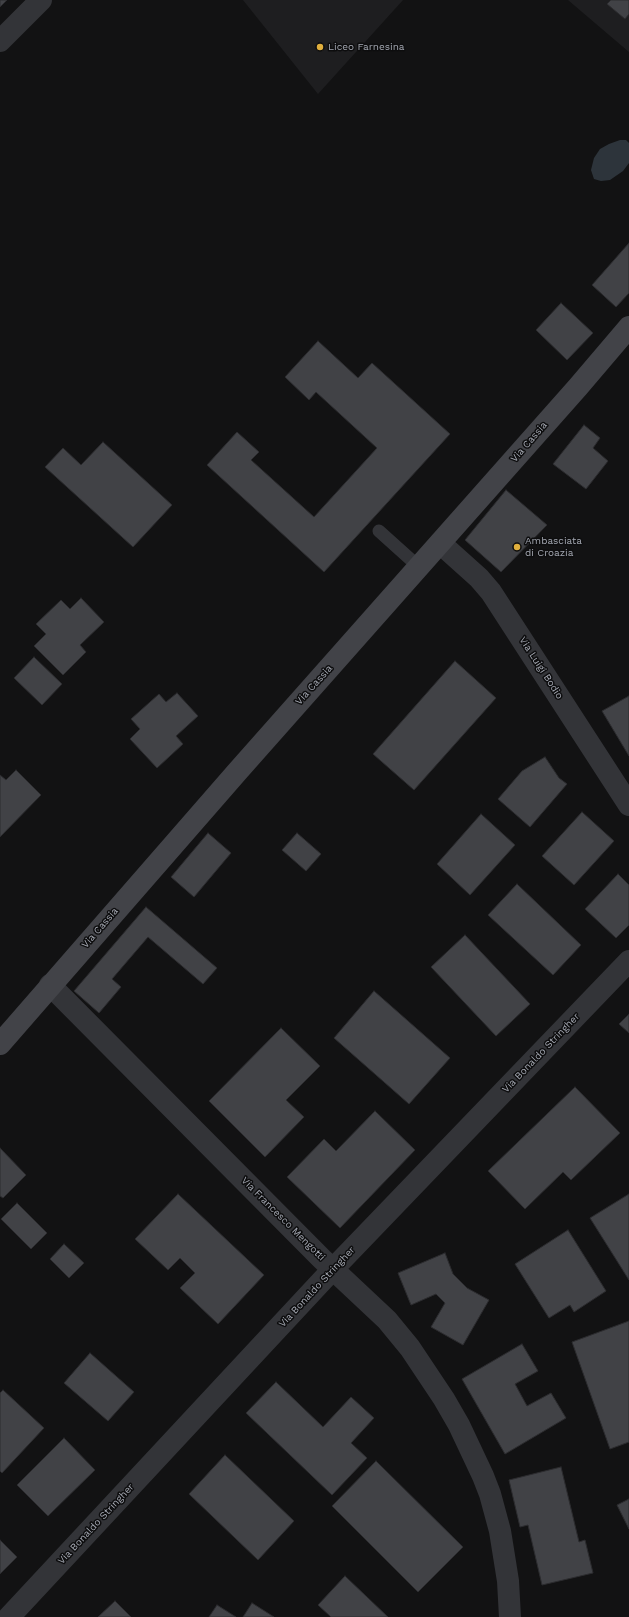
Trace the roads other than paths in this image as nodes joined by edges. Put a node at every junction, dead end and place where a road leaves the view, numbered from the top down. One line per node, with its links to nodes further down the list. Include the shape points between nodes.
1 (41, 0): 2 (street)
2 (2, 35)
3 (629, 327): 5 (street, Via Cassia)
4 (379, 531): 6 (lane)
5 (440, 543): 6 (street, Via Cassia); 7 (street, Via Luigi Bodio, via 491,592)
6 (419, 567): 9 (street, Via Cassia)
7 (629, 805)
8 (629, 961): 11 (street, Via Bonaldo Stringher)
9 (50, 986): 10 (street, Via Cassia); 11 (street, Via Francesco Mengotti)
10 (0, 1044)
11 (333, 1269): 12 (street, Via Bonaldo Stringher); 13 (street, Via Francesco Mengotti, via 401,1335 459,1425 483,1476 495,1512 508,1581)
12 (9, 1617)
13 (510, 1617)

